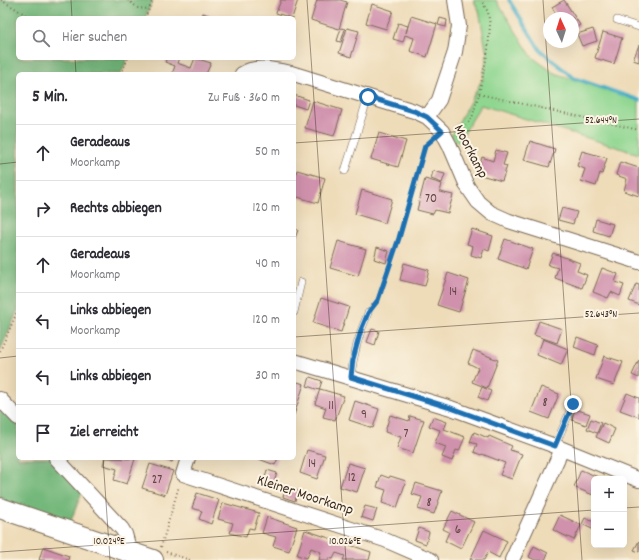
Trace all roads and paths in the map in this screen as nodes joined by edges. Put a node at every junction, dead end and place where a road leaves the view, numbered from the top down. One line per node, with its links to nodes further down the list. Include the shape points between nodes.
1 (1, 0): 7 (path)
2 (128, 0): 6 (path, via 138,8)
3 (153, 0): 6 (path)
4 (455, 0): 18 (street, via 459,26 455,52 439,100)
5 (481, 0): 16 (path, via 488,12 490,26)
6 (149, 9): 8 (path)
7 (28, 16)
8 (146, 16)
9 (617, 20): 10 (lane)
10 (639, 27)
11 (127, 60): 12 (path)
12 (122, 72)
13 (245, 72): 14 (street, Moorkamp, via 271,69)
14 (285, 72)
15 (296, 75): 17 (street, Moorkamp)
16 (479, 94): 19 (path); 21 (path, via 472,118)
17 (368, 97): 18 (street, Moorkamp); 22 (lane)
18 (427, 117): 20 (street, Moorkamp)
19 (639, 130)
20 (442, 131): 21 (street, Moorkamp); 26 (path, via 425,146 378,300)
21 (450, 146): 23 (street, Moorkamp, via 467,186 478,202 491,213 509,222)
22 (345, 170)
23 (639, 262)
24 (301, 282): 25 (lane)
25 (296, 303)
26 (368, 313): 30 (lane, via 353,359)
27 (16, 315): 28 (path)
28 (0, 351)
29 (296, 362): 30 (street)
30 (351, 377): 34 (street, via 451,408)
31 (0, 399): 33 (street)
32 (573, 404): 34 (lane)
33 (16, 416)
34 (559, 447): 38 (street); 43 (street)
35 (58, 460): 40 (street, via 122,529)
36 (187, 460): 37 (street)
37 (183, 474): 41 (path); 42 (street, Kleiner Moorkamp, via 385,540)
38 (639, 480)
39 (0, 508): 40 (main road)
40 (130, 552): 41 (main road)
41 (156, 555)
42 (431, 560)
43 (512, 560)

